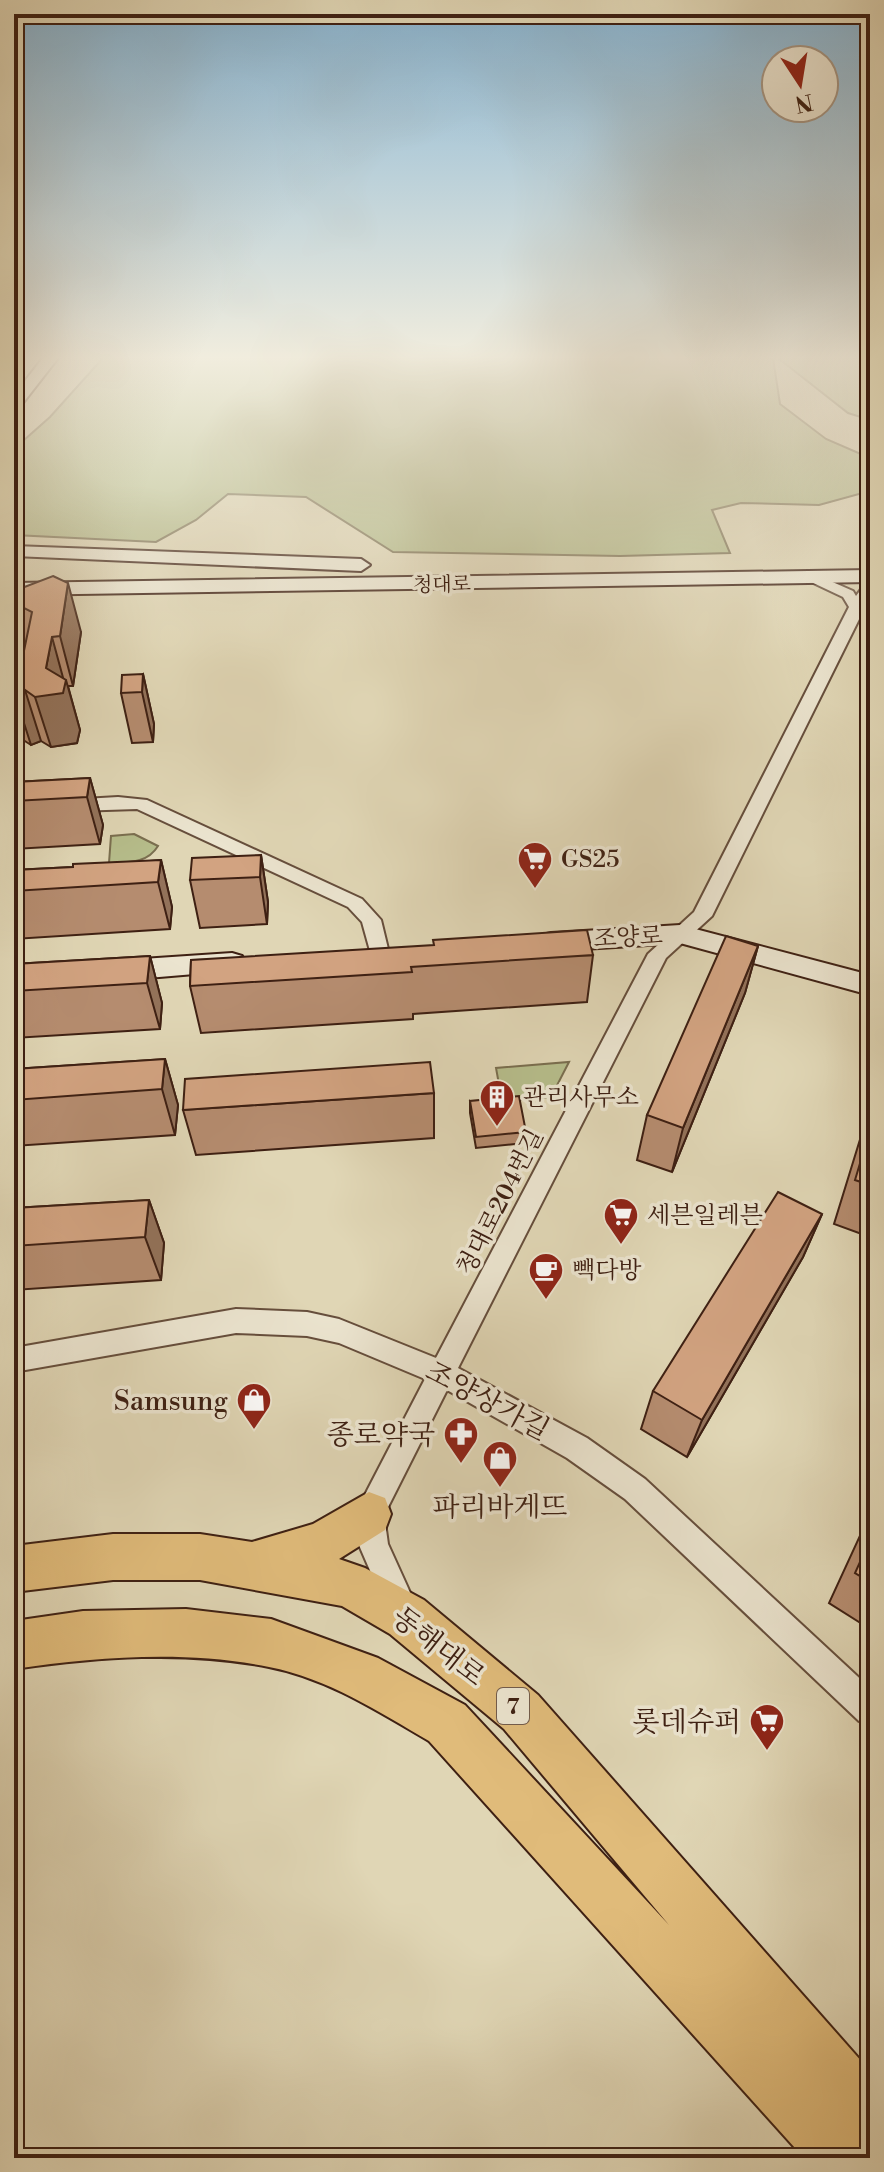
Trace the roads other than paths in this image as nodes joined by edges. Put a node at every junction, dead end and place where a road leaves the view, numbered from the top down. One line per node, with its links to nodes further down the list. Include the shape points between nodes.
1 (14, 551): 4 (street)
2 (870, 564): 4 (street, 청대로)
3 (14, 574): 4 (street, 청대로)
4 (535, 575): 6 (street, 청대로); 8 (street, 청대로); 10 (street)
5 (870, 576): 6 (street, 청대로)
6 (812, 577): 9 (street, via 848,594)
7 (870, 587): 9 (street, 청대로204번길)
8 (14, 589)
9 (856, 607): 12 (street, 청대로204번길, via 702,916)
10 (44, 608)
11 (14, 808): 15 (street, via 141,804 355,903 371,920)
12 (680, 934): 13 (street, 조양로); 19 (street, 조양로); 21 (street, 청대로204번길, via 656,958)
13 (527, 943)
14 (409, 951): 15 (street)
15 (379, 953): 16 (street)
16 (348, 955)
17 (252, 962): 18 (street)
18 (93, 972)
19 (870, 985)
20 (14, 1360): 21 (street, 조양상가길, via 195,1327 273,1321 339,1331)
21 (441, 1373): 22 (street, 청대로204번길); 27 (street, 조양상가길, via 577,1448 635,1489)
22 (369, 1514): 23 (main road, via 329,1541); 25 (street, via 374,1545)
23 (246, 1564): 24 (main road, 동해대로 / 7, via 200,1557 113,1557); 25 (main road, 동해대로 / 7, via 349,1584)
24 (14, 1569)
25 (407, 1617): 28 (main road, 동해대로 / 7, via 521,1712)
26 (14, 1645): 29 (main road, 7, via 83,1635 186,1633 271,1643 361,1675 447,1723)
27 (870, 1710)
28 (870, 2116)
29 (845, 2158)

